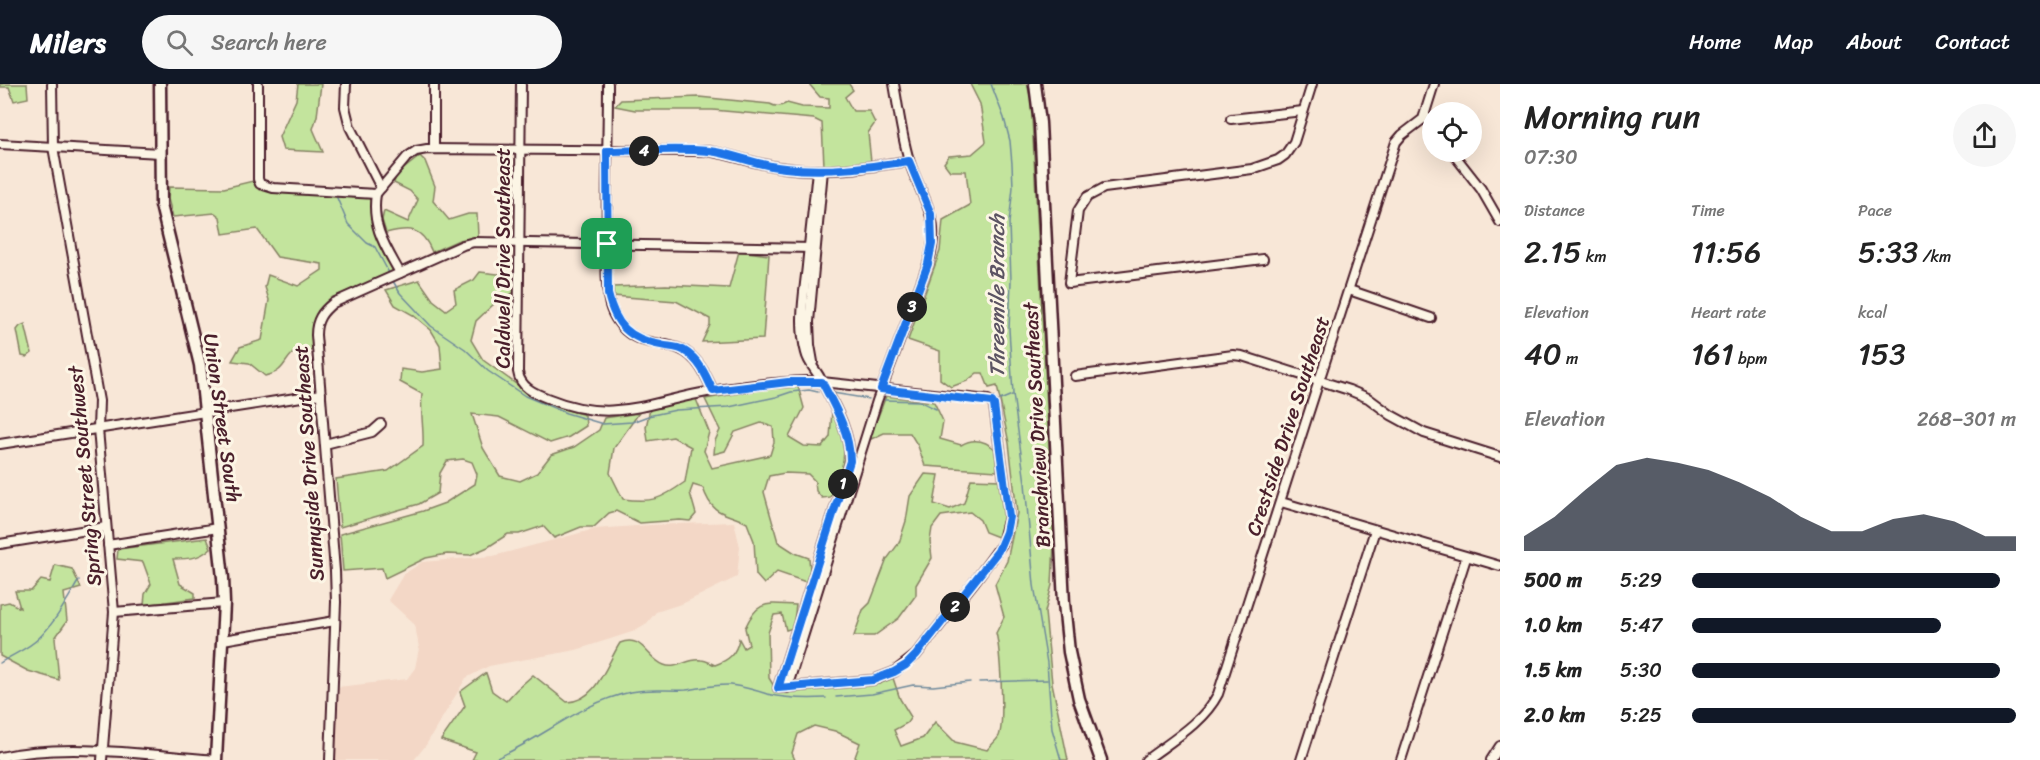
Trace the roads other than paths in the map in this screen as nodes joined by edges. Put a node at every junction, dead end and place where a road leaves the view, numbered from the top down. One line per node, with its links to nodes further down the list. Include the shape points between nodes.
1 (52, 84): 17 (street, Spring Street Southwest)
2 (160, 84): 21 (main road, Union Street South)
3 (258, 84): 25 (street, via 261,184 273,188)
4 (346, 84): 25 (street, via 345,107 350,127)
5 (434, 84): 18 (street)
6 (521, 84): 19 (street, Caldwell Drive Southeast)
7 (608, 84): 20 (street)
8 (894, 84): 22 (street)
9 (1035, 84): 64 (main road, Branchview Drive Southeast, via 1064,603 1078,699)
10 (1312, 84): 13 (street)
11 (1434, 84): 12 (street)
12 (1429, 102)
13 (1303, 111): 14 (street); 30 (street, via 1290,149 1269,164 1252,170 1104,188 1090,194 1077,215 1069,283)
14 (1231, 119)
15 (1422, 120): 32 (street, Crestside Drive Southeast, via 1396,142)
16 (0, 144): 17 (street)
17 (53, 147): 21 (street); 42 (street, Spring Street Southwest, via 94,368)
18 (434, 149): 19 (street); 25 (street, via 411,154)
19 (520, 150): 20 (street); 27 (street, Caldwell Drive Southeast)
20 (607, 151): 24 (street, via 708,151 776,167); 28 (street)
21 (160, 153): 40 (main road, Union Street South, via 161,205 196,345)
22 (909, 161): 24 (street); 37 (street, via 931,214 932,244)
23 (1460, 162): 26 (street)
24 (820, 170): 29 (street)
25 (376, 192): 31 (street, via 376,227)
26 (1500, 222)
27 (520, 242): 28 (street, Sunnyside Drive Southeast); 31 (street, Sunnyside Drive Southeast, via 463,245); 38 (street, Caldwell Drive Southeast, via 518,372 527,388 567,406 593,411 634,409)
28 (607, 244): 29 (street, Sunnyside Drive Southeast); 38 (street, via 612,313 637,338 678,348 692,356)
29 (812, 248): 36 (street, via 808,332 815,370)
30 (1263, 259)
31 (400, 273): 39 (street, Sunnyside Drive Southeast, via 333,303 320,316 316,335)
32 (1349, 290): 33 (street); 35 (street, Crestside Drive Southeast)
33 (1431, 318)
34 (1075, 376): 35 (street, via 1233,355)
35 (1320, 381): 45 (street, via 1368,398 1424,433); 46 (street, Crestside Drive Southeast)
36 (822, 382): 37 (street, Caldwell Drive Southeast); 38 (street, Caldwell Drive Southeast); 58 (street, via 847,434 850,461)
37 (881, 389): 58 (street); 58 (street, Caldwell Drive Southeast, via 992,402 1009,508 1006,532 998,551 906,665 873,680)
38 (713, 391)
39 (321, 394): 40 (street); 44 (street, Sunnyside Drive Southeast)
40 (207, 412): 42 (street); 48 (main road, Union Street South)
41 (381, 424): 44 (street, via 372,432)
42 (98, 429): 43 (street); 47 (street, Spring Street Southwest)
43 (0, 444)
44 (325, 444): 56 (street, Sunnyside Drive Southeast)
45 (1500, 457)
46 (1281, 502): 49 (street); 65 (street, Crestside Drive Southeast, via 1214,703)
47 (106, 528): 50 (street); 51 (street, Spring Street Southwest)
48 (218, 528): 51 (street); 54 (main road, Union Street South)
49 (1375, 530): 52 (street); 66 (street)
50 (0, 544)
51 (108, 545): 55 (street, Spring Street Southwest)
52 (1466, 558): 53 (street); 67 (street)
53 (1500, 566)
54 (224, 603): 55 (street); 57 (main road, Union Street South)
55 (114, 612): 60 (street, Spring Street Southwest)
56 (335, 621): 57 (street); 63 (street, Sunnyside Drive Southeast)
57 (223, 640): 62 (main road, Union Street South)
58 (783, 688)
59 (1500, 746): 68 (street)
60 (102, 756): 61 (street, via 37,752); 62 (street)
61 (0, 757)
62 (216, 760)
63 (330, 760)
64 (1101, 760)
65 (1146, 760)
66 (1301, 760)
67 (1401, 760)
68 (1491, 760)

